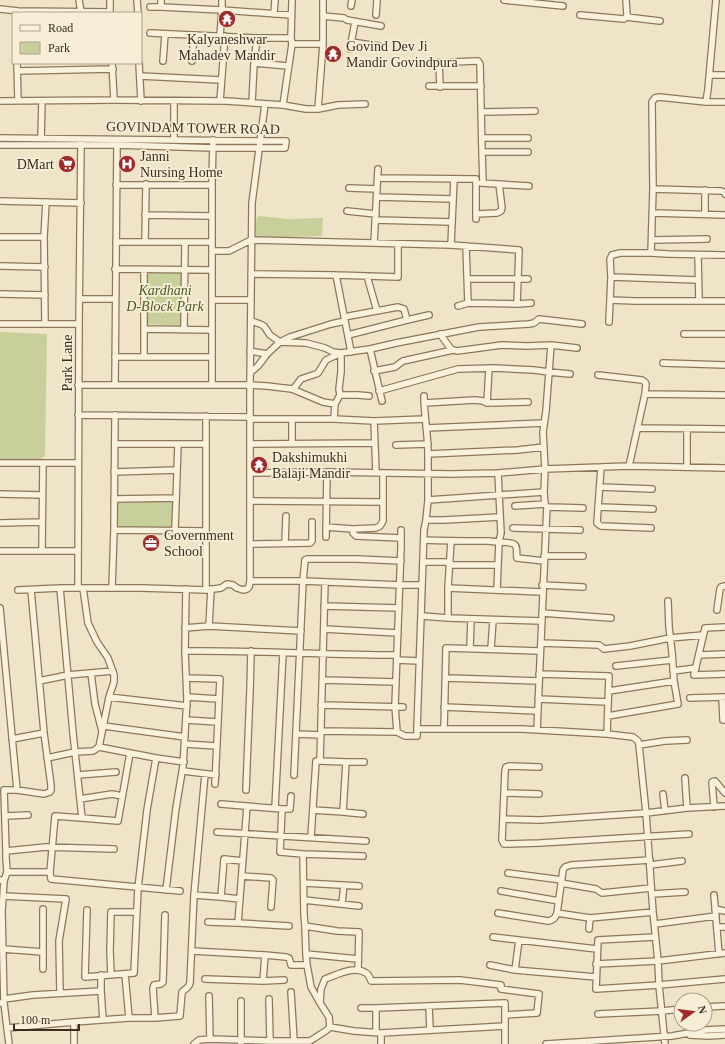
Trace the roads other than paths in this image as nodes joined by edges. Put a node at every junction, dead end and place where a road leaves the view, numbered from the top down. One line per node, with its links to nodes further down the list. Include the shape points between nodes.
1 (79, 0): 19 (street)
2 (110, 0): 20 (street)
3 (137, 0): 21 (street)
4 (161, 0): 15 (street)
5 (222, 0): 17 (street)
6 (275, 0): 22 (street)
7 (292, 0): 23 (street)
8 (323, 0): 27 (street)
9 (377, 0): 24 (street)
10 (504, 0): 13 (street)
11 (626, 0): 28 (street)
12 (716, 0): 50 (street)
13 (563, 6)
14 (150, 7): 15 (street)
15 (161, 7): 17 (street)
16 (0, 9): 18 (street); 26 (street)
17 (222, 10): 22 (street); 35 (street)
18 (18, 12): 19 (street)
19 (80, 12): 20 (street)
20 (110, 12)
21 (138, 12)
22 (274, 14): 23 (street)
23 (291, 15): 37 (street)
24 (376, 15)
25 (580, 15): 28 (street)
26 (0, 16)
27 (323, 16): 30 (street); 38 (street)
28 (626, 18): 29 (street)
29 (660, 21)
30 (355, 22): 31 (street); 39 (street, via 351,45)
31 (381, 26)
32 (150, 33): 33 (street)
33 (165, 34): 34 (street); 40 (street)
34 (194, 35): 35 (street); 41 (street)
35 (223, 36): 36 (street); 53 (street)
36 (257, 38): 37 (street); 43 (street)
37 (291, 41): 38 (street); 48 (street)
38 (323, 44): 70 (street)
39 (379, 46)
40 (163, 61)
41 (192, 61)
42 (439, 62): 44 (street); 55 (street, via 478,61); 56 (street)
43 (254, 63): 48 (street); 66 (street)
44 (431, 63)
45 (17, 64): 49 (street)
46 (139, 64): 52 (street)
47 (112, 66): 49 (street); 57 (street)
48 (288, 66): 69 (street)
49 (18, 71): 59 (street)
50 (709, 75): 51 (street); 64 (street)
51 (725, 75)
52 (140, 76): 53 (street); 61 (street)
53 (221, 80): 63 (street)
54 (430, 86): 56 (street)
55 (481, 86): 56 (street); 72 (street)
56 (440, 87)
57 (114, 100): 60 (street); 61 (street)
58 (0, 101): 59 (street)
59 (18, 101): 60 (street)
60 (42, 101): 74 (street)
61 (141, 101): 62 (street)
62 (174, 101): 63 (street); 78 (street)
63 (220, 101): 66 (street)
64 (706, 102): 65 (street); 100 (street, via 659,97 652,102)
65 (725, 102)
66 (252, 103): 67 (street)
67 (266, 104): 69 (street); 80 (street)
68 (365, 104): 70 (street)
69 (283, 105): 70 (street)
70 (318, 109)
71 (535, 111): 72 (street)
72 (482, 112): 75 (street)
73 (0, 138): 74 (street, GOVINDAM TOWER ROAD)
74 (41, 138): 77 (street, GOVINDAM TOWER ROAD)
75 (482, 138): 76 (street); 86 (street)
76 (528, 138)
77 (82, 139): 78 (street, GOVINDAM TOWER ROAD); 81 (street, Park Lane)
78 (174, 140): 79 (street, GOVINDAM TOWER ROAD)
79 (213, 140): 80 (street, GOVINDAM TOWER ROAD); 84 (street)
80 (260, 142): 85 (street); 85 (street, GOVINDAM TOWER ROAD, via 286,141 285,148)
81 (81, 145): 82 (street, GOVINDAM TOWER ROAD); 83 (street, GOVINDAM TOWER ROAD); 107 (street, Park Lane)
82 (117, 145): 84 (street, GOVINDAM TOWER ROAD); 95 (street)
83 (0, 146)
84 (213, 148): 85 (street, GOVINDAM TOWER ROAD); 96 (street)
85 (260, 149): 119 (street, via 252,203)
86 (482, 152): 87 (street); 92 (street)
87 (528, 152)
88 (378, 169): 89 (street)
89 (378, 178): 90 (street); 99 (street)
90 (454, 179): 91 (street, via 476,179); 104 (street)
91 (476, 183): 92 (street); 94 (street, via 476,216 501,210)
92 (483, 183): 94 (street)
93 (146, 184): 95 (street); 96 (street); 111 (street)
94 (499, 184): 97 (street)
95 (116, 185): 121 (street)
96 (212, 185): 113 (street)
97 (529, 186)
98 (349, 188): 99 (street)
99 (377, 189): 103 (street)
100 (654, 189): 101 (street); 109 (street)
101 (705, 190): 102 (street, via 721,191); 110 (street)
102 (725, 194)
103 (377, 197): 104 (street); 114 (street)
104 (453, 199): 115 (street)
105 (0, 201): 106 (street)
106 (46, 202): 107 (street); 117 (street)
107 (80, 203): 149 (street, Park Lane)
108 (347, 211): 114 (street)
109 (653, 213): 110 (street); 120 (street)
110 (705, 214): 112 (street)
111 (145, 215): 113 (street); 122 (street)
112 (725, 215)
113 (212, 216): 124 (street)
114 (376, 217): 115 (street); 125 (street)
115 (452, 222): 127 (street)
116 (0, 237): 117 (street)
117 (44, 237): 134 (street)
118 (707, 239): 120 (street)
119 (252, 240): 125 (street); 129 (street, via 229,252); 139 (street)
120 (652, 240): 130 (street)
121 (116, 242): 122 (street); 135 (street)
122 (145, 242): 123 (street)
123 (185, 242): 124 (street); 137 (street)
124 (212, 242): 129 (street)
125 (374, 243): 126 (street)
126 (398, 244): 127 (street); 141 (street, via 398,278)
127 (451, 245): 128 (street)
128 (466, 246): 142 (street); 144 (street, via 519,250)
129 (212, 252): 138 (street)
130 (651, 253): 131 (street); 143 (street, via 612,255)
131 (698, 255): 132 (street); 146 (street)
132 (725, 255)
133 (0, 266): 134 (street)
134 (45, 267): 148 (street)
135 (115, 269): 136 (street); 150 (street)
136 (144, 270): 137 (street); 170 (street)
137 (185, 270): 138 (street); 171 (street)
138 (212, 270): 151 (street)
139 (251, 274): 140 (street); 152 (street)
140 (336, 275): 141 (street); 162 (street)
141 (367, 276): 160 (street)
142 (468, 278): 144 (street); 156 (street)
143 (611, 278): 146 (street); 153 (street)
144 (518, 279): 145 (street); 158 (street)
145 (528, 279)
146 (698, 280): 154 (street)
147 (0, 294): 148 (street)
148 (45, 295): 167 (street)
149 (79, 299): 150 (street); 168 (street, Park Lane)
150 (115, 299): 186 (street)
151 (212, 300): 152 (street); 172 (street)
152 (251, 300): 164 (street)
153 (610, 300): 154 (street); 165 (street)
154 (699, 300): 155 (street)
155 (725, 300)
156 (468, 303): 158 (street); 159 (street)
157 (531, 303): 158 (street)
158 (517, 304)
159 (458, 306)
160 (377, 310): 162 (street); 163 (street, via 398,307 404,309)
161 (429, 315): 163 (street)
162 (344, 319): 176 (street); 177 (street)
163 (407, 320): 176 (street)
164 (251, 321): 177 (street, via 264,326 270,335); 182 (street)
165 (609, 322)
166 (0, 324): 167 (street)
167 (45, 324): 168 (street)
168 (79, 324): 197 (street, Park Lane)
169 (582, 324): 173 (street, via 539,319 529,324 479,327)
170 (144, 329): 171 (street); 187 (street)
171 (184, 330): 172 (street)
172 (212, 330): 188 (street)
173 (440, 334): 180 (street); 181 (street)
174 (684, 334): 175 (street)
175 (725, 334)
176 (348, 335): 183 (street)
177 (280, 342): 184 (street, via 306,343); 185 (street)
178 (551, 345): 179 (street); 181 (street, via 502,345); 194 (street)
179 (577, 348)
180 (370, 350): 183 (street); 192 (street)
181 (453, 350): 192 (street, via 403,361 395,367)
182 (250, 351): 185 (street); 193 (street)
183 (351, 352): 184 (street)
184 (341, 353): 201 (street, via 326,360 316,374 300,379); 204 (street)
185 (267, 354): 193 (street)
186 (115, 357): 187 (street); 198 (street)
187 (144, 357): 188 (street)
188 (212, 357): 199 (street)
189 (663, 363): 190 (street)
190 (725, 365)
191 (489, 368): 194 (street); 202 (street, via 458,369); 211 (street)
192 (374, 371): 202 (street)
193 (251, 372): 200 (street)
194 (549, 372): 195 (street); 221 (street)
195 (570, 374)
196 (598, 375): 203 (street, via 642,380 646,384)
197 (78, 385): 198 (street); 213 (street, Park Lane)
198 (115, 385): 199 (street)
199 (212, 385): 200 (street)
200 (250, 385): 201 (street); 216 (street)
201 (292, 388): 212 (street, via 318,400)
202 (379, 391): 208 (street)
203 (645, 394): 205 (street); 223 (street)
204 (340, 395): 206 (street); 212 (street)
205 (725, 395)
206 (370, 396)
207 (424, 396): 210 (street)
208 (382, 401)
209 (528, 402): 211 (street)
210 (424, 403): 211 (street, via 475,400); 219 (street)
211 (487, 403)
212 (335, 404): 218 (street)
213 (78, 415): 214 (street); 238 (street, Park Lane)
214 (115, 416): 215 (street); 227 (street)
215 (206, 416): 216 (street); 229 (street)
216 (250, 418): 217 (street); 230 (street)
217 (292, 419): 218 (street); 231 (street)
218 (334, 419): 220 (street)
219 (425, 419): 220 (street); 222 (street)
220 (374, 421): 226 (street)
221 (544, 423): 222 (street); 234 (street)
222 (426, 428): 232 (street)
223 (638, 428): 224 (street); 239 (street)
224 (687, 429): 225 (street); 240 (street)
225 (725, 430)
226 (374, 443): 231 (street); 247 (street)
227 (114, 444): 228 (street); 245 (street)
228 (178, 444): 229 (street); 244 (street)
229 (206, 444): 284 (street)
230 (250, 444): 231 (street); 248 (street)
231 (292, 444)
232 (428, 444): 233 (street); 235 (street)
233 (396, 445)
234 (544, 447): 235 (street); 243 (street)
235 (428, 454): 251 (street)
236 (0, 463): 237 (street)
237 (43, 463): 238 (street); 256 (street)
238 (78, 463): 294 (street, Park Lane)
239 (629, 466): 240 (street); 241 (street)
240 (688, 467): 242 (street)
241 (601, 468): 243 (street); 252 (street)
242 (725, 468)
243 (545, 469): 250 (street); 254 (street)
244 (177, 470): 245 (street); 258 (street)
245 (114, 472): 259 (street)
246 (327, 472): 247 (street); 248 (street); 262 (street)
247 (376, 472): 249 (street)
248 (250, 473): 261 (street)
249 (383, 473): 251 (street); 263 (street)
250 (498, 473): 251 (street); 257 (street)
251 (428, 474): 260 (street)
252 (600, 487): 253 (street); 266 (street)
253 (652, 489)
254 (544, 492): 257 (street); 264 (street)
255 (0, 494): 256 (street)
256 (42, 495): 272 (street)
257 (500, 495): 260 (street); 270 (street)
258 (176, 498): 259 (street); 281 (street)
259 (114, 499): 280 (street)
260 (428, 500): 271 (street)
261 (250, 501): 262 (street); 291 (street)
262 (326, 502): 263 (street); 275 (street)
263 (383, 502): 276 (street, via 383,521 380,526)
264 (546, 505): 265 (street); 267 (street); 279 (street)
265 (515, 506)
266 (598, 507): 268 (street); 278 (street, via 598,523 601,526)
267 (583, 508)
268 (653, 509)
269 (286, 516): 290 (street)
270 (500, 517): 271 (street); 289 (street)
271 (426, 520): 287 (street)
272 (42, 522): 274 (street); 293 (street)
273 (312, 522): 290 (street, via 312,543)
274 (0, 523)
275 (326, 527): 276 (street); 285 (street)
276 (353, 528): 286 (street, via 356,536)
277 (513, 528): 279 (street)
278 (651, 528)
279 (545, 529): 283 (street); 296 (street)
280 (114, 530): 281 (street); 311 (street)
281 (175, 530): 284 (street)
282 (401, 530): 286 (street)
283 (580, 530)
284 (206, 531): 316 (street)
285 (326, 537)
286 (401, 538): 297 (street)
287 (424, 540): 288 (street); 298 (street)
288 (451, 541): 289 (street); 299 (street)
289 (499, 542): 296 (street, via 514,543 517,558); 300 (street)
290 (285, 543): 291 (street)
291 (251, 544): 302 (street)
292 (0, 551): 293 (street)
293 (42, 551): 294 (street)
294 (77, 551): 310 (street, Park Lane)
295 (583, 556): 296 (street)
296 (544, 559): 305 (street)
297 (401, 561): 301 (street, via 306,559); 306 (street)
298 (423, 562): 299 (street); 304 (street)
299 (450, 563): 300 (street); 312 (street)
300 (498, 565): 317 (street)
301 (303, 581): 302 (street); 303 (street); 338 (street)
302 (250, 582): 316 (street, via 249,587 243,590 227,584)
303 (325, 582): 306 (street); 322 (street)
304 (422, 585): 306 (street); 327 (street)
305 (542, 585): 308 (street); 318 (street)
306 (400, 586): 324 (street)
307 (725, 586): 321 (street, via 720,589)
308 (583, 587)
309 (60, 588): 310 (street); 315 (street); 363 (street)
310 (80, 588): 311 (street); 358 (street, Park Lane, via 88,623)
311 (112, 588): 313 (street)
312 (448, 588): 317 (street); 329 (street)
313 (186, 589): 316 (street); 335 (street)
314 (18, 590): 315 (street)
315 (31, 590): 367 (street)
316 (209, 590): 334 (street)
317 (497, 590): 318 (street)
318 (542, 592): 326 (street)
319 (668, 601): 341 (street)
320 (725, 602): 321 (street)
321 (718, 603): 325 (street)
322 (324, 606): 324 (street); 337 (street)
323 (0, 608): 328 (street)
324 (399, 608): 339 (street)
325 (717, 610)
326 (542, 613): 330 (street); 333 (street)
327 (422, 616): 329 (street); 355 (street)
328 (0, 618): 400 (street)
329 (448, 618): 331 (street)
330 (611, 618)
331 (471, 619): 332 (street); 343 (street)
332 (493, 620): 333 (street); 344 (street)
333 (542, 621): 342 (street)
334 (209, 626): 335 (street); 338 (street)
335 (185, 628): 345 (street)
336 (725, 628): 340 (street, via 705,628)
337 (324, 630): 339 (street); 350 (street)
338 (301, 631): 349 (street)
339 (398, 633): 353 (street)
340 (703, 635): 341 (street); 352 (street)
341 (670, 638): 342 (street, via 604,649 599,645); 354 (street)
342 (541, 643): 347 (street)
343 (470, 648): 344 (street); 365 (street, via 446,648)
344 (491, 649): 347 (street)
345 (185, 651): 346 (street); 364 (street)
346 (250, 651): 348 (street); 425 (street)
347 (540, 651): 361 (street)
348 (283, 653): 349 (street); 437 (street)
349 (300, 653): 350 (street); 397 (street)
350 (323, 653): 353 (street); 366 (street)
351 (725, 654): 352 (street)
352 (699, 655): 357 (street)
353 (397, 658): 355 (street); 370 (street)
354 (672, 660): 356 (street); 359 (street)
355 (419, 661): 389 (street)
356 (616, 666)
357 (696, 668): 359 (street); 362 (street, via 694,674)
358 (113, 671): 360 (street); 372 (street, via 114,682)
359 (673, 671): 369 (street)
360 (91, 673): 363 (street); 395 (street)
361 (539, 674): 368 (street); 371 (street, via 609,676)
362 (725, 674)
363 (68, 675): 367 (street); 406 (street)
364 (186, 678): 373 (street); 376 (street, via 220,679)
365 (446, 678): 368 (street); 383 (street)
366 (323, 680): 370 (street); 379 (street)
367 (39, 681): 394 (street)
368 (539, 681): 377 (street)
369 (674, 681): 371 (street); 385 (street, via 678,704)
370 (396, 682): 381 (street)
371 (608, 691): 378 (street)
372 (109, 697): 380 (street); 390 (street)
373 (187, 697): 376 (street); 380 (street)
374 (724, 697): 375 (street); 387 (street)
375 (690, 698)
376 (219, 699): 388 (street)
377 (538, 699): 378 (street); 384 (street)
378 (608, 702): 385 (street)
379 (321, 705): 381 (street); 396 (street)
380 (186, 706): 386 (street)
381 (395, 706): 382 (street); 393 (street)
382 (403, 707)
383 (444, 707): 384 (street); 391 (street)
384 (537, 711): 392 (street)
385 (608, 716): 398 (street)
386 (186, 720): 388 (street); 399 (street)
387 (725, 720)
388 (218, 722): 404 (street)
389 (417, 725): 391 (street, via 417,729); 393 (street, via 417,736 405,736)
390 (104, 726): 395 (street); 399 (street)
391 (444, 730): 392 (street)
392 (536, 730): 398 (street)
393 (397, 732): 396 (street)
394 (44, 733): 400 (street); 408 (street)
395 (102, 733): 405 (street)
396 (321, 733): 397 (street); 410 (street)
397 (296, 734): 420 (street)
398 (607, 734): 403 (street, via 633,737)
399 (185, 737): 402 (street)
400 (12, 739): 424 (street)
401 (687, 740): 403 (street)
402 (184, 744): 404 (street); 411 (street)
403 (639, 745): 443 (street)
404 (217, 746): 419 (street)
405 (99, 748): 406 (street); 407 (street)
406 (75, 752): 408 (street); 418 (street)
407 (130, 753): 409 (street); 430 (street)
408 (47, 758): 424 (street, via 50,792 44,794)
409 (156, 758): 411 (street); 474 (street)
410 (320, 760): 412 (street); 440 (street, via 316,761)
411 (184, 762): 415 (street)
412 (346, 762): 413 (street); 442 (street)
413 (364, 762)
414 (539, 767): 426 (street, via 506,767)
415 (183, 771): 417 (street); 475 (street)
416 (116, 772): 418 (street)
417 (205, 774): 419 (street); 480 (street)
418 (78, 775): 432 (street)
419 (216, 775): 422 (street)
420 (294, 775)
421 (685, 778): 439 (street)
422 (215, 784)
423 (2, 790): 424 (street); 446 (street)
424 (17, 790)
425 (246, 790)
426 (504, 793): 428 (street); 448 (street)
427 (725, 793): 436 (street, via 714,781 712,782)
428 (539, 794)
429 (663, 794): 441 (street)
430 (122, 796): 432 (street, via 112,794); 447 (street, via 118,821)
431 (290, 796): 438 (street, via 290,809)
432 (80, 799): 447 (street)
433 (221, 804): 434 (street)
434 (248, 806): 437 (street); 450 (street)
435 (725, 806): 436 (street)
436 (714, 807): 439 (street)
437 (275, 808): 438 (street)
438 (282, 808): 452 (street)
439 (687, 808): 441 (street)
440 (313, 810): 442 (street); 453 (street)
441 (665, 811): 443 (street)
442 (343, 812): 444 (street)
443 (646, 813): 448 (street, via 540,820); 454 (street)
444 (363, 814)
445 (28, 815): 446 (street)
446 (6, 816): 458 (street)
447 (82, 818): 456 (street, via 55,816)
448 (503, 819): 454 (street, via 504,844)
449 (217, 832): 450 (street)
450 (245, 834): 452 (street); 462 (street)
451 (689, 834): 454 (street)
452 (281, 836): 453 (street); 459 (street, via 280,852)
453 (311, 837): 455 (street)
454 (648, 837): 463 (street)
455 (366, 841)
456 (53, 848): 457 (street); 458 (street); 466 (street)
457 (114, 849)
458 (6, 851): 461 (street)
459 (302, 854): 460 (street); 471 (street)
460 (363, 856)
461 (3, 857): 465 (street)
462 (243, 861): 468 (street); 483 (street, via 224,859)
463 (650, 862): 464 (street); 470 (street, via 568,866 563,870); 478 (street)
464 (682, 862)
465 (7, 872): 466 (street); 469 (street)
466 (50, 872): 474 (street, via 51,879)
467 (508, 872): 470 (street)
468 (242, 876): 484 (street); 489 (street, via 273,880)
469 (2, 880): 482 (street)
470 (562, 882): 478 (street, via 602,893); 486 (street)
471 (304, 883): 472 (street); 485 (street)
472 (344, 885): 473 (street); 487 (street)
473 (359, 886)
474 (138, 888): 475 (street); 495 (street)
475 (166, 890): 476 (street)
476 (180, 891)
477 (501, 891): 486 (street)
478 (652, 891): 479 (street); 496 (street)
479 (685, 892)
480 (194, 895): 483 (street); 515 (street)
481 (714, 895): 491 (street)
482 (3, 896): 494 (street); 539 (street, via 66,899 59,941)
483 (221, 898): 484 (street)
484 (240, 899): 503 (street)
485 (304, 900): 487 (street); 506 (street)
486 (559, 901): 498 (street)
487 (342, 903): 488 (street)
488 (359, 906)
489 (271, 907)
490 (43, 909): 516 (street)
491 (715, 909): 493 (street); 500 (street)
492 (87, 910): 530 (street, via 85,977)
493 (725, 911)
494 (1, 912): 513 (street)
495 (137, 912): 528 (street, via 134,973); 529 (street, via 111,912)
496 (653, 912): 501 (street); 504 (street)
497 (498, 913): 498 (street, via 548,921 553,920)
498 (557, 913): 501 (street)
499 (165, 915): 555 (street, via 163,982 154,985 153,988)
500 (716, 916): 504 (street); 508 (street)
501 (590, 918): 509 (street)
502 (208, 922): 503 (street)
503 (238, 923): 505 (street)
504 (655, 924): 511 (street)
505 (289, 926)
506 (305, 926): 518 (street); 520 (street, via 359,932)
507 (725, 926): 508 (street)
508 (717, 927): 517 (street)
509 (589, 929)
510 (493, 936): 512 (street)
511 (656, 937): 514 (street, via 598,940); 521 (street)
512 (518, 940): 514 (street); 527 (street)
513 (3, 949): 516 (street); 543 (street)
514 (597, 949): 522 (street)
515 (192, 951): 519 (street); 555 (street, via 190,983 182,992 180,1016)
516 (43, 952): 525 (street)
517 (722, 953): 521 (street)
518 (306, 954): 520 (street); 523 (street)
519 (265, 955): 523 (street, via 289,958 291,965); 535 (street)
520 (358, 959): 526 (street)
521 (658, 961): 522 (street); 536 (street)
522 (596, 964): 531 (street)
523 (307, 965): 544 (street, via 311,987)
524 (490, 966): 527 (street)
525 (43, 969)
526 (358, 970): 544 (street, via 346,971 326,980 321,989); 553 (street, via 366,973 372,981 460,980 501,985 501,989 539,994 537,1013)
527 (515, 970): 531 (street)
528 (125, 974): 529 (street); 554 (street)
529 (110, 975): 530 (street)
530 (101, 976): 537 (street)
531 (596, 978): 536 (street, via 596,989)
532 (205, 979): 535 (street)
533 (725, 979): 536 (street)
534 (284, 980): 535 (street)
535 (263, 981)
536 (659, 985): 551 (street)
537 (101, 991): 539 (street); 556 (street)
538 (292, 992): 569 (street)
539 (60, 993): 543 (street)
540 (209, 996): 567 (street)
541 (269, 999): 568 (street)
542 (240, 1001): 570 (street)
543 (3, 1002): 560 (street)
544 (320, 1003): 559 (street, via 329,1017)
545 (429, 1006): 549 (street); 553 (street, via 505,1004); 562 (street)
546 (725, 1006): 547 (street)
547 (713, 1007)
548 (361, 1008): 549 (street)
549 (376, 1008): 563 (street)
550 (673, 1010): 551 (street)
551 (662, 1011): 552 (street); 566 (street)
552 (598, 1014)
553 (505, 1015): 558 (street)
554 (128, 1018): 555 (street); 556 (street)
555 (155, 1018)
556 (103, 1020): 557 (street)
557 (74, 1022): 560 (street); 574 (street)
558 (505, 1026): 562 (street); 577 (street)
559 (330, 1027): 563 (street); 571 (street)
560 (7, 1028): 573 (street)
561 (725, 1029): 564 (street)
562 (430, 1030): 563 (street)
563 (379, 1033): 576 (street)
564 (682, 1035): 565 (street); 566 (street)
565 (725, 1035)
566 (665, 1037): 572 (street); 579 (street)
567 (210, 1039): 570 (street); 575 (street, via 199,1040)
568 (270, 1041): 569 (street); 570 (street)
569 (294, 1041): 571 (street)
570 (241, 1042)
571 (310, 1042)
572 (570, 1043): 578 (street)
573 (9, 1044)
574 (74, 1044)
575 (194, 1044)
576 (381, 1044)
577 (506, 1044)
578 (546, 1044)
579 (665, 1044)

